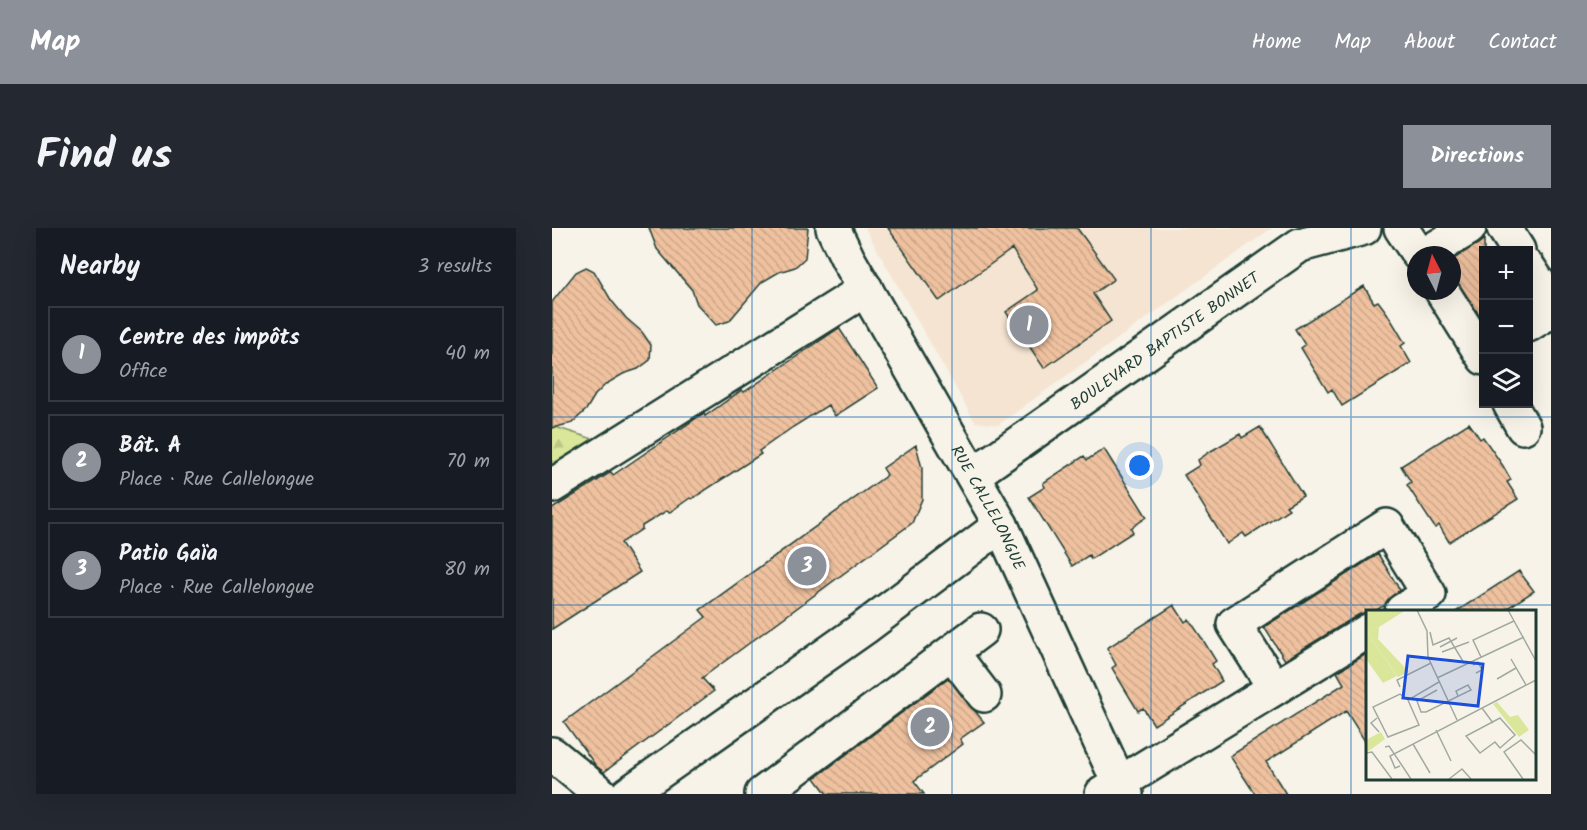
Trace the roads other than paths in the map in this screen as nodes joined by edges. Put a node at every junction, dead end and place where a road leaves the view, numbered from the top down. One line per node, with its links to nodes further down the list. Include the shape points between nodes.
1 (833, 228): 11 (street, RUE CALLELONGUE)
2 (1364, 228): 6 (street, BOULEVARD BAPTISTE BONNET)
3 (1401, 228): 7 (street)
4 (1469, 228): 8 (street)
5 (1504, 228): 9 (street)
6 (1295, 236): 17 (street, BOULEVARD BAPTISTE BONNET)
7 (1413, 246)
8 (1439, 246)
9 (1515, 246)
10 (1533, 275): 13 (street)
11 (866, 289): 17 (street, RUE CALLELONGUE); 18 (street)
12 (1448, 300): 16 (street)
13 (1551, 302)
14 (1551, 312): 15 (street)
15 (1533, 322)
16 (1479, 348)
17 (973, 475): 19 (street, RUE CALLELONGUE)
18 (552, 486)
19 (1001, 525): 27 (street, RUE CALLELONGUE); 29 (street, via 864,628)
20 (1404, 610): 24 (street, via 1429,594 1387,526 1234,624)
21 (981, 630): 23 (street)
22 (1366, 632): 24 (street)
23 (952, 653): 25 (street); 30 (street)
24 (1274, 687): 27 (street)
25 (984, 695)
26 (552, 754): 28 (street)
27 (1116, 790)
28 (601, 794)
29 (628, 794)
30 (762, 794)

